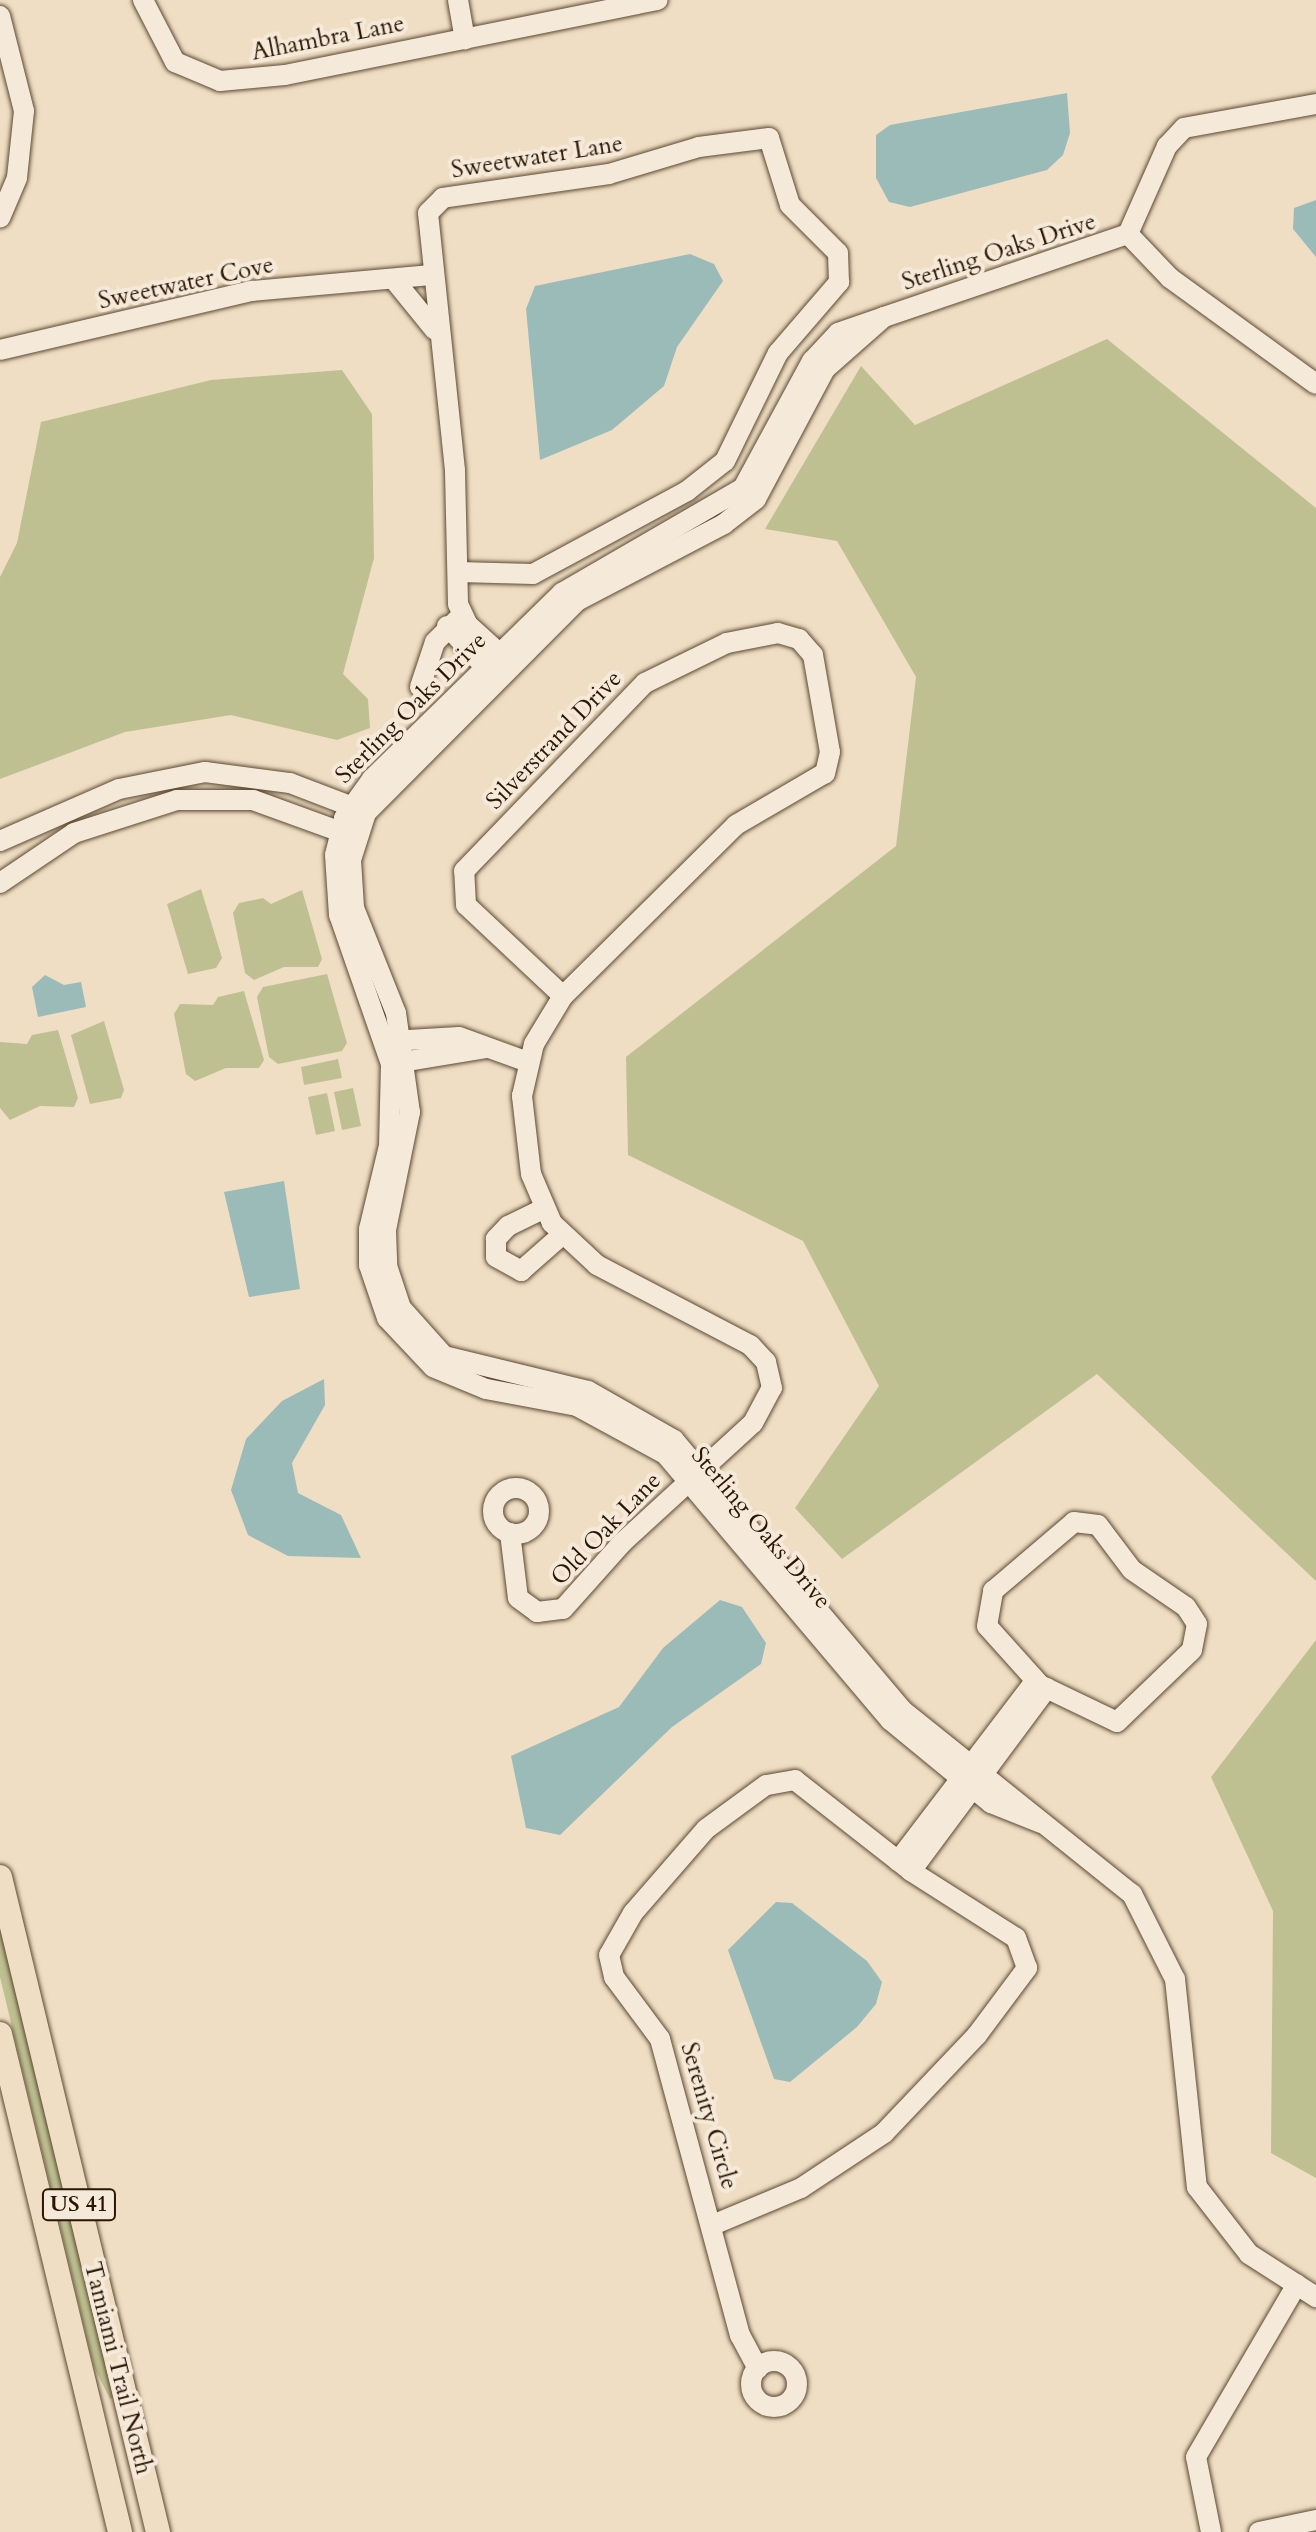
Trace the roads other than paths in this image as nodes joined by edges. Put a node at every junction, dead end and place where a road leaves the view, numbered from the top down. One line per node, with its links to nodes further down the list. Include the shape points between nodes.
1 (143, 0): 5 (street, Alhambra Lane, via 164,47 195,74 250,80)
2 (458, 0): 5 (street)
3 (658, 0): 5 (street, Alhambra Lane)
4 (0, 16): 7 (street, via 24,111 17,178)
5 (465, 39)
6 (1316, 104): 8 (street, Sterling Oaks Drive, via 1184,128 1167,146)
7 (0, 218)
8 (1128, 234): 14 (street, Sterling Oaks Drive, via 884,317); 15 (street, Sterling Oaks Drive, via 1170,278)
9 (432, 275): 10 (street, Sweetwater Cove); 11 (street, Sweetwater Lane); 12 (street, Sweetwater Lane, via 427,220 443,198 609,174 765,136 776,146 790,205 831,240 840,262 833,295)
10 (395, 281): 11 (street); 13 (street, Sweetwater Cove, via 252,291)
11 (435, 330): 16 (street, Sweetwater Lane, via 455,471)
12 (791, 338): 14 (street); 16 (street, Sweetwater Lane, via 736,445 707,478 533,574)
13 (0, 350)
14 (819, 364): 18 (street, Sterling Oaks Drive, via 778,469 743,511 577,601)
15 (1316, 384)
16 (458, 572): 17 (street, Sweetwater Lane)
17 (454, 621): 18 (street); 19 (street)
18 (500, 668): 20 (street, Sterling Oaks Drive)
19 (420, 687)
20 (358, 810): 21 (street, Sterling Oaks Drive); 22 (street, via 290,783 205,772 119,789)
21 (347, 834): 24 (street, via 253,800 177,800 74,833); 26 (street, Sterling Oaks Drive, via 354,908)
22 (0, 841)
23 (0, 853): 24 (street)
24 (4, 877)
25 (563, 996): 25 (street, Silverstrand Drive, via 736,825 825,773 830,752 815,662 799,639 778,633 727,643 645,683 464,871 466,905); 28 (street, Silverstrand Drive)
26 (395, 1041): 27 (street, via 459,1037); 29 (street, Sterling Oaks Drive)
27 (487, 1048): 28 (street); 29 (street)
28 (528, 1062): 30 (street, Silverstrand Drive, via 524,1135)
29 (399, 1063): 32 (street, Sterling Oaks Drive, via 410,1112 385,1247 392,1287 415,1328 465,1366 564,1384 614,1402 674,1440)
30 (545, 1208): 31 (street, Silverstrand Drive); 31 (street, via 508,1226 496,1239 496,1257 505,1268 521,1271)
31 (563, 1234): 32 (street, Silverstrand Drive, via 597,1265 750,1345 766,1362 772,1388 763,1411)
32 (696, 1475): 33 (street, Old Oak Lane, via 554,1613 529,1609 518,1598); 35 (street, Sterling Oaks Drive, via 865,1670)
33 (510, 1533)
34 (1041, 1684): 34 (street, via 1117,1722 1196,1644 1191,1613 1132,1570 1090,1522 1060,1528 986,1603 991,1634); 35 (street)
35 (971, 1777): 36 (street); 40 (street, Sterling Oaks Drive, via 1117,1878 1158,1934 1175,1979 1197,2187 1227,2233)
36 (904, 1866): 39 (street, Serenity Circle, via 1016,1938 1026,1952 1025,1975 884,2133 801,2188); 39 (street, Serenity Circle, via 808,1786 773,1782 689,1845 613,1943 614,1977 660,2039)
37 (0, 1877): 47 (main road, Tamiami Trail North / US 41)
38 (0, 2034): 43 (main road, Tamiami Trail North / US 41)
39 (715, 2224): 42 (street, Serenity Circle, via 740,2335)
40 (1297, 2284): 41 (street, Sterling Oaks Drive); 48 (street, via 1196,2457)
41 (1316, 2297)
42 (758, 2369)
43 (110, 2491): 45 (main road, Tamiami Trail North / US 41); 46 (main road)
44 (1316, 2520): 49 (street)
45 (120, 2532)
46 (127, 2532)
47 (158, 2532)
48 (1211, 2532)
49 (1259, 2532)

